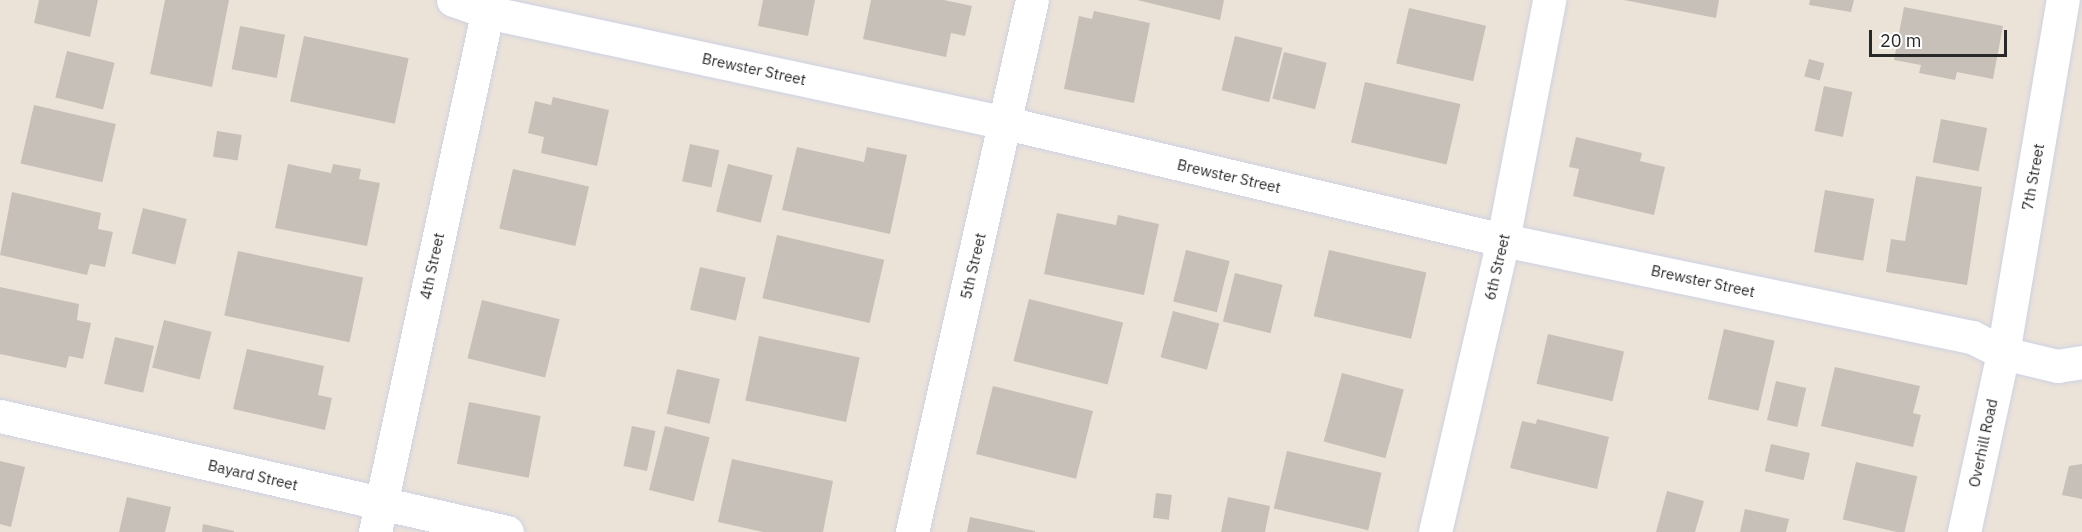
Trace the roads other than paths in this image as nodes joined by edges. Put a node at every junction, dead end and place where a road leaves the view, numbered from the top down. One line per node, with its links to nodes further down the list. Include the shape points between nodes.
1 (453, 0): 5 (street, Brewster Street)
2 (1032, 0): 6 (street, 5th Street)
3 (1549, 0): 7 (street, 6th Street)
4 (2063, 0): 8 (street, 7th Street)
5 (488, 6): 6 (street, Brewster Street); 11 (street, 4th Street)
6 (1006, 123): 7 (street, Brewster Street); 13 (street, 5th Street)
7 (1503, 240): 8 (street, Brewster Street, via 1972,338); 14 (street, 6th Street)
8 (2003, 353): 9 (street, Brewster Street, via 2057,366); 15 (street, Overhill Road)
9 (2082, 362)
10 (0, 416): 11 (street, Bayard Street)
11 (378, 518): 12 (street, Bayard Street)
12 (507, 532)
13 (912, 532)
14 (1435, 532)
15 (1964, 532)

